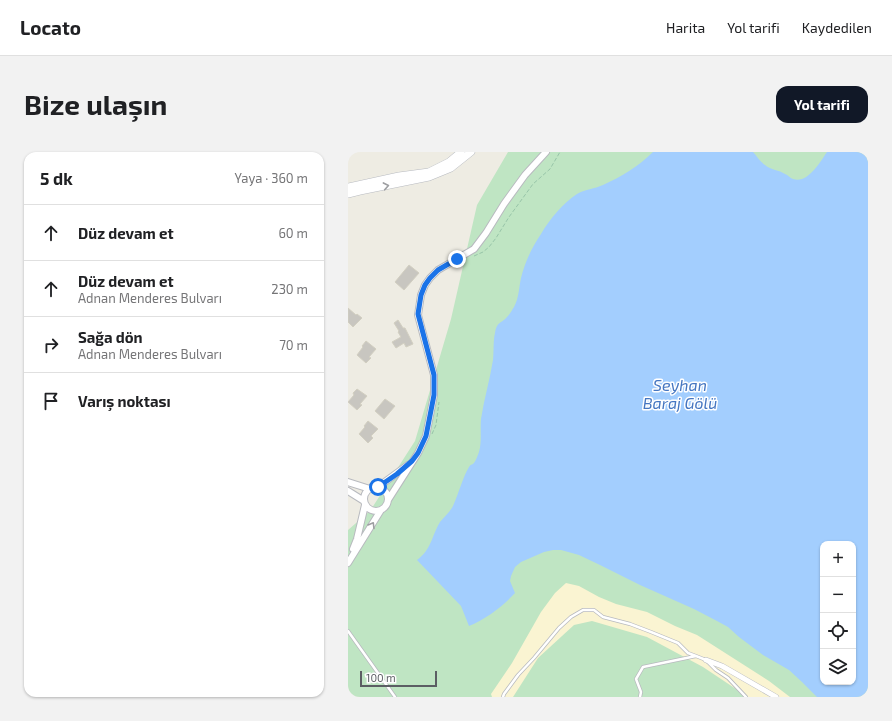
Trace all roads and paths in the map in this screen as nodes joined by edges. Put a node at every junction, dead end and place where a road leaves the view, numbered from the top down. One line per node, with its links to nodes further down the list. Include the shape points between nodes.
1 (461, 152): 5 (main road, via 449,162 429,172)
2 (471, 152): 6 (main road, one-way to 2, via 430,177 452,168)
3 (546, 152): 10 (street, via 521,181 474,249 438,270 425,285 418,314 434,375 434,395 426,436)
4 (560, 152): 7 (path, via 550,169 533,184 490,247)
5 (348, 187)
6 (348, 194)
7 (472, 256)
8 (439, 398): 9 (path)
9 (433, 433)
10 (412, 461): 12 (street); 15 (street)
11 (348, 482): 13 (street)
12 (378, 487): 13 (street); 15 (street, via 386,492)
13 (370, 489): 16 (street, via 365,494)
14 (348, 491): 16 (street)
15 (388, 500): 17 (street)
16 (365, 503): 17 (street, via 372,510); 18 (street, via 357,539)
17 (381, 510): 18 (street, one-way to 17)
18 (348, 562)
19 (348, 631): 22 (lane)
20 (696, 656): 21 (lane); 23 (lane, via 688,653 678,643 651,632 603,617 594,610 583,610 559,628 518,675); 24 (lane, via 643,667 636,679 641,692)
21 (706, 660): 25 (lane); 26 (street, via 722,666)
22 (395, 697)
23 (504, 697)
24 (640, 697)
25 (746, 697)
26 (776, 697)

